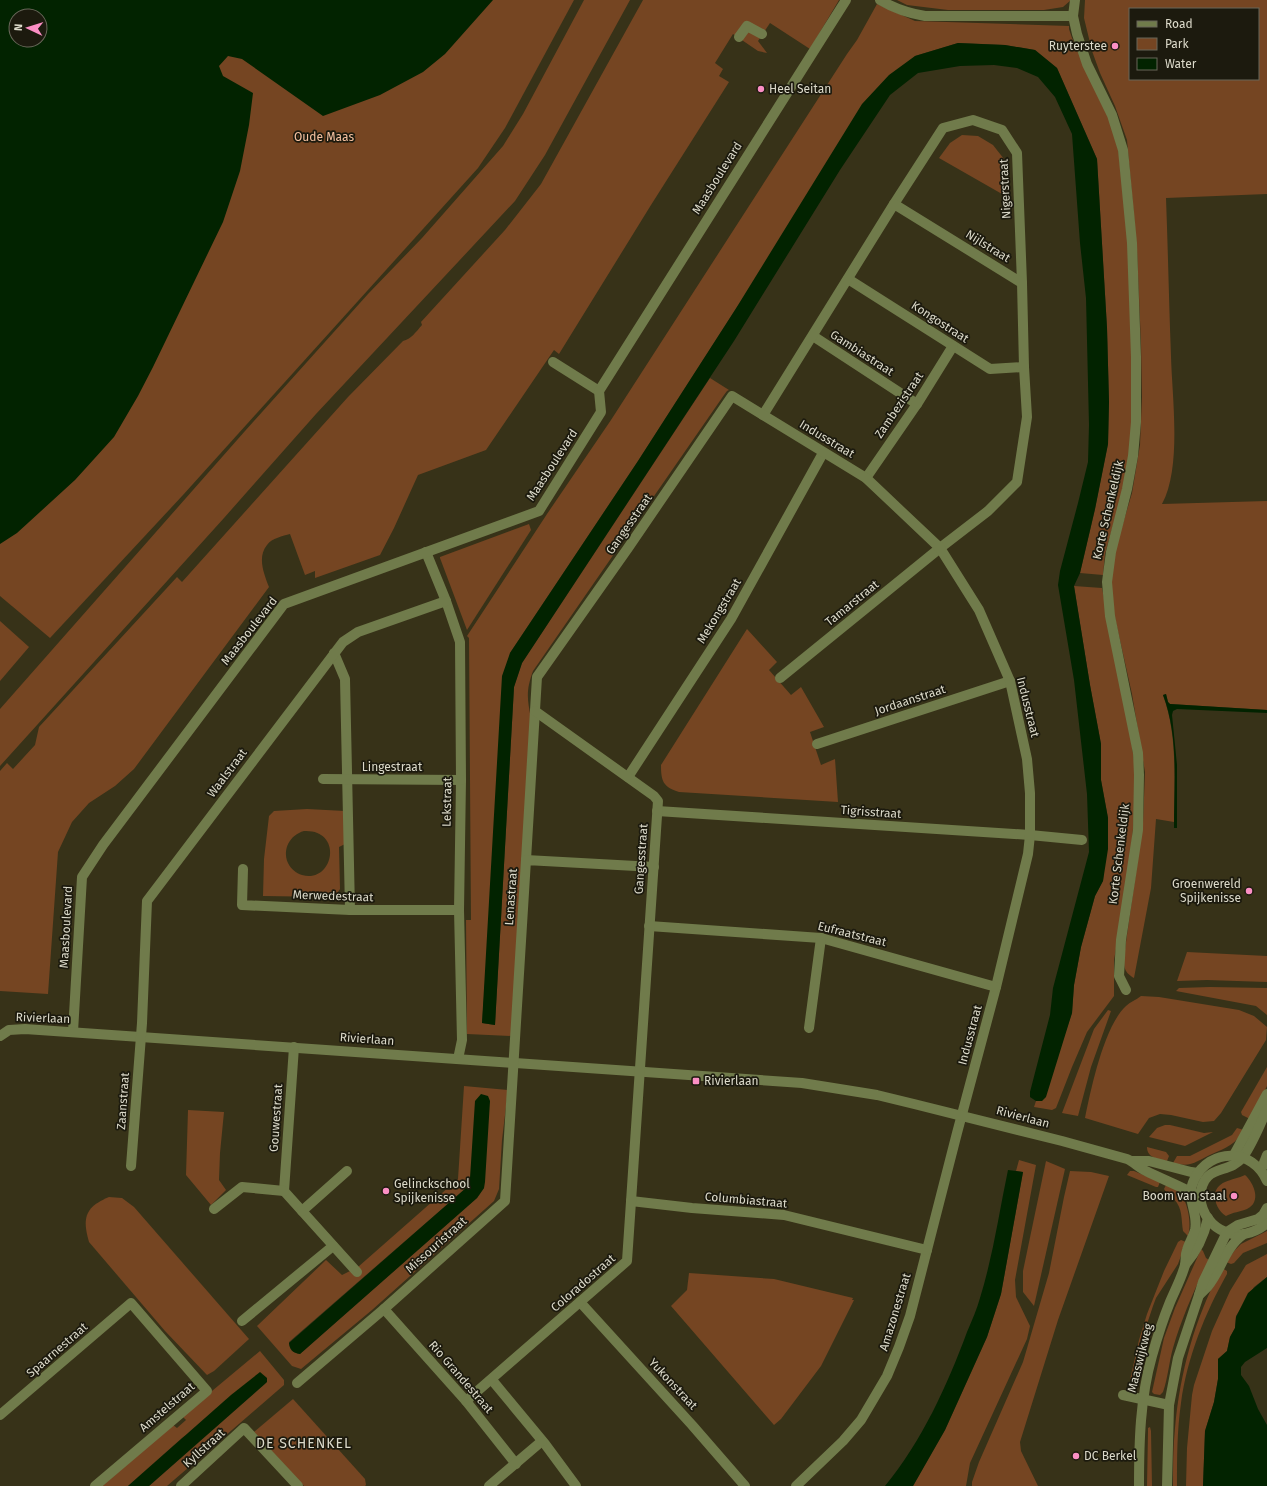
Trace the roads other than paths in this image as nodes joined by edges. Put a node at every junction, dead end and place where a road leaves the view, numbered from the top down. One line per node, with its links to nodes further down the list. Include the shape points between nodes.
1 (846, 0): 14 (street, Maasboulevard)
2 (880, 0): 4 (street, via 909,14 925,16)
3 (1075, 0): 4 (street, Korte Schenkeldijk)
4 (1073, 16): 43 (street, Korte Schenkeldijk, via 1087,64 1112,114 1123,150 1132,243 1136,422 1133,456 1110,552 1107,582 1110,616 1138,753 1138,830 1121,940 1119,976)
5 (762, 34): 6 (street, via 747,26)
6 (739, 37)
7 (894, 204): 8 (street); 9 (street, Nijlstraat); 9 (street, Nigerstraat, via 943,128 973,120 1002,130 1016,153)
8 (848, 279): 10 (street); 11 (street, Kongostraat)
9 (1022, 283): 13 (street)
10 (812, 336): 16 (street, Gambiastraat); 17 (street)
11 (953, 346): 13 (street, Kongostraat, via 990,369); 16 (street, Zambezistraat)
12 (553, 362): 14 (street)
13 (1024, 367): 20 (street, via 1027,417 1017,482 988,511)
14 (599, 391): 21 (street, Maasboulevard, via 601,412 539,511)
15 (732, 396): 17 (street, Indusstraat); 26 (street, Gangesstraat, via 537,677)
16 (917, 404): 19 (street, Zambezistraat)
17 (763, 415): 18 (street, Indusstraat)
18 (823, 453): 19 (street, Indusstraat); 28 (street, Mekongstraat, via 730,619)
19 (866, 478): 20 (street, Indusstraat)
20 (940, 548): 24 (street, Tamarstraat); 25 (street, Indusstraat, via 979,610)
21 (426, 552): 22 (street, Lekstraat); 45 (street, Maasboulevard, via 284,604 103,845 82,877)
22 (446, 601): 23 (street, Waalstraat, via 358,632 343,642); 31 (street, Lekstraat, via 460,642)
23 (334, 653): 30 (street, via 345,679); 47 (street, Waalstraat, via 147,901)
24 (780, 678)
25 (1010, 681): 27 (street, Jordaanstraat); 33 (street, Indusstraat, via 1027,759)
26 (535, 711): 28 (street, Gangesstraat); 35 (street, Gangesstraat)
27 (817, 744)
28 (628, 777): 32 (street, Gangesstraat, via 654,796 658,802)
29 (323, 779): 30 (street, Lingestraat)
30 (346, 779): 31 (street, Lingestraat); 38 (street)
31 (461, 780): 39 (street, Lekstraat)
32 (657, 812): 33 (street, Tigrisstraat); 36 (street, Gangesstraat)
33 (1030, 835): 34 (street, Tigrisstraat); 42 (street, Indusstraat, via 1028,854)
34 (1082, 840)
35 (526, 860): 36 (street, Lenastraat); 50 (street, Lenastraat)
36 (654, 866): 40 (street, Gangesstraat)
37 (243, 868): 38 (street, Merwedestraat, via 242,905)
38 (350, 910): 39 (street, Merwedestraat)
39 (459, 910): 49 (street, Lekstraat, via 462,1040)
40 (649, 926): 41 (street, Eufraatstraat); 51 (street, Gangesstraat)
41 (821, 938): 42 (street, Eufraatstraat); 44 (street)
42 (996, 987): 54 (street, Indusstraat)
43 (1126, 990)
44 (809, 1028)
45 (73, 1032): 46 (street, Rivierlaan, via 17,1029 9,1030); 47 (street, Rivierlaan)
46 (0, 1036)
47 (141, 1037): 48 (street, Rivierlaan); 58 (street, Zaanstraat)
48 (294, 1047): 49 (street, Rivierlaan); 63 (street, Gouwestraat)
49 (458, 1059): 50 (street, Rivierlaan)
50 (514, 1062): 51 (street, Rivierlaan); 81 (street, Missouristraat, via 505,1201)
51 (640, 1071): 54 (street, Rivierlaan, via 802,1083 877,1095); 66 (street, Coloradostraat)
52 (1267, 1094): 56 (street)
53 (1267, 1109): 56 (street)
54 (961, 1115): 57 (street, Rivierlaan); 75 (street, Amazonestraat)
55 (1267, 1155): 59 (street)
56 (1238, 1156): 59 (street, via 1254,1163); 61 (street, via 1227,1156 1211,1161); 65 (street, via 1233,1166 1209,1176 1202,1185)
57 (1132, 1161): 61 (street, Rivierlaan, via 1149,1161); 64 (street, Rivierlaan, via 1145,1171)
58 (131, 1166)
59 (1261, 1170): 62 (street)
60 (348, 1171): 69 (street)
61 (1198, 1173): 64 (street)
62 (1267, 1181)
63 (284, 1191): 68 (street, via 242,1188); 69 (street)
64 (1191, 1191): 65 (street, Rivierlaan); 76 (street, Maaswijkweg, via 1190,1200 1195,1216 1194,1231 1186,1250)
65 (1200, 1197): 70 (street)
66 (631, 1201): 75 (street, Columbiastraat, via 784,1215); 79 (street, Coloradostraat, via 627,1261)
67 (1267, 1208): 72 (street, via 1258,1219 1238,1225)
68 (214, 1209)
69 (302, 1211): 74 (street)
70 (1208, 1218): 72 (street); 76 (street, Maaswijkweg, via 1195,1254)
71 (1267, 1223): 73 (street, via 1259,1230)
72 (1227, 1232): 73 (street); 78 (street, via 1203,1282)
73 (1244, 1234): 78 (street, via 1235,1240)
74 (334, 1246): 77 (street); 82 (street)
75 (927, 1250): 98 (street, Amazonestraat, via 910,1316 888,1376 861,1420)
76 (1185, 1265): 86 (street, Maaswijkweg, via 1152,1356)
77 (356, 1272)
78 (1200, 1296): 88 (street, via 1178,1358)
79 (580, 1302): 83 (street, Coloradostraat); 97 (street, Yukonstraat)
80 (131, 1303): 89 (street, Spaarnestraat); 92 (street, Amstelstraat, via 207,1391)
81 (384, 1308): 84 (street, Missouristraat); 87 (street, Rio Grandestraat)
82 (242, 1321)
83 (492, 1380): 87 (street, Coloradostraat); 90 (street, Rio Grandestraat)
84 (297, 1383)
85 (1123, 1395): 86 (street)
86 (1143, 1398): 88 (street); 99 (street, Maaswijkweg)
87 (466, 1401): 91 (street, Rio Grandestraat)
88 (1169, 1405): 100 (street)
89 (0, 1415)
90 (542, 1441): 91 (street); 96 (street, Rio Grandestraat)
91 (516, 1464): 95 (street)
92 (95, 1486)
93 (180, 1486): 94 (street, Kyllstraat, via 244,1428)
94 (298, 1486)
95 (489, 1486)
96 (576, 1486)
97 (744, 1486)
98 (796, 1486)
99 (1138, 1486)
100 (1167, 1486)

